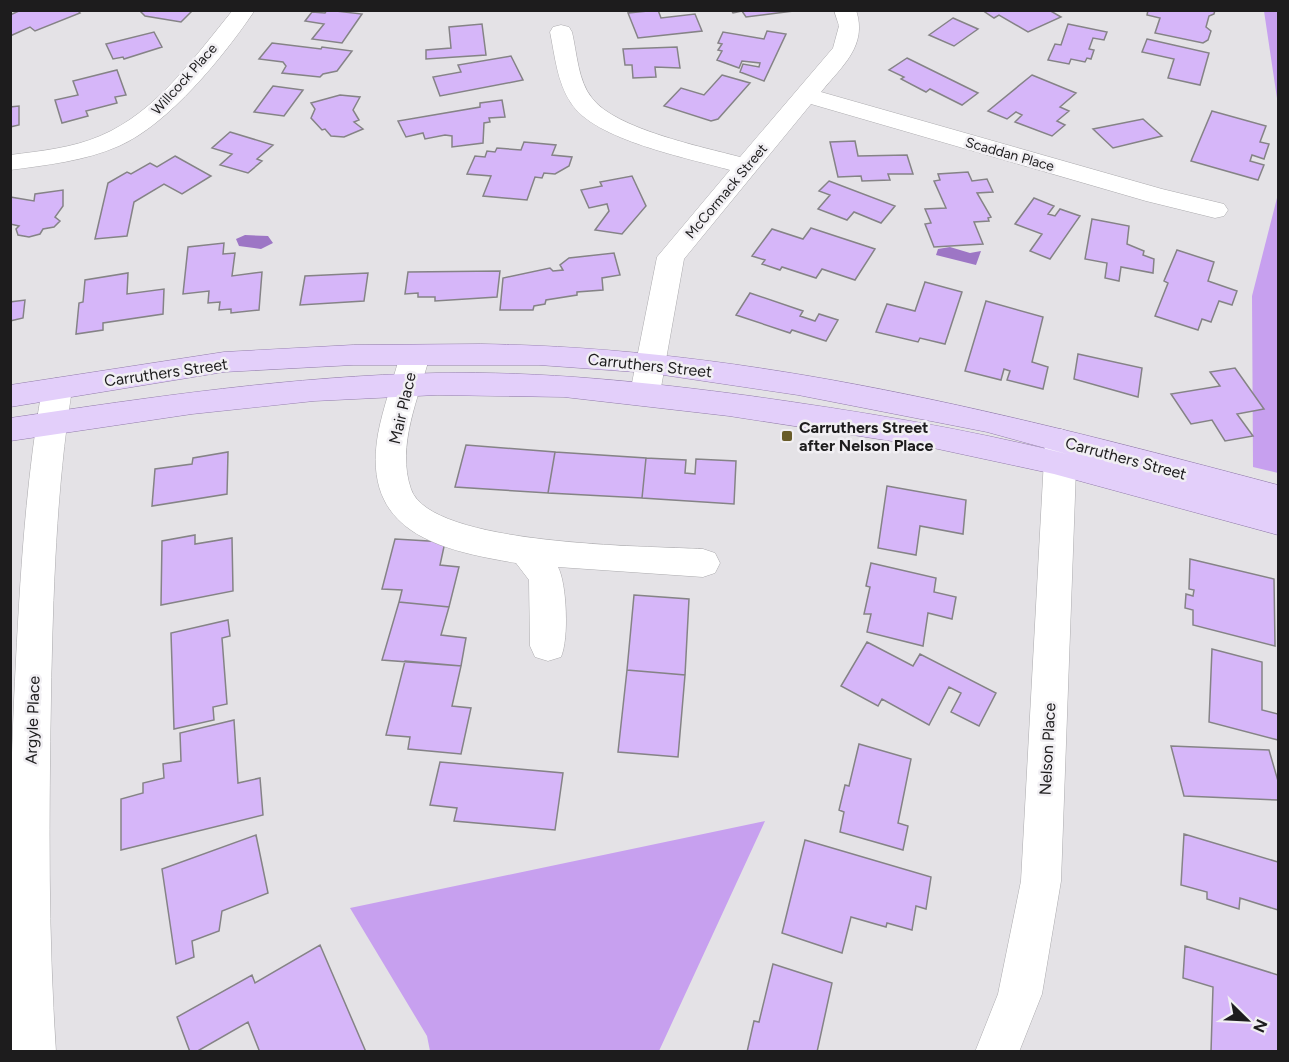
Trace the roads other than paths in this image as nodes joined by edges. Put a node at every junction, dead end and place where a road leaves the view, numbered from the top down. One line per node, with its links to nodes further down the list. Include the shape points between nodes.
1 (245, 10): 5 (street, Willcock Place, via 176,92 150,117 121,136 90,147)
2 (844, 10): 4 (street, McCormack Street, via 850,26 844,49)
3 (561, 32): 6 (street, via 573,84 583,105 626,131)
4 (806, 95): 6 (street, McCormack Street); 7 (street, Scaddan Place)
5 (10, 163)
6 (746, 167): 9 (street, McCormack Street, via 671,257)
7 (1215, 210)
8 (411, 370): 9 (main road, Carruthers Street, via 500,384); 11 (main road, Carruthers Street, via 230,397); 16 (street, Mair Place, via 392,442 392,474 400,501 417,517 439,529 475,543)
9 (647, 378): 13 (main road, Carruthers Street, via 807,414 981,446)
10 (10, 396): 11 (main road, Carruthers Street)
11 (54, 406): 12 (main road, Carruthers Street); 19 (street, Argyle Place, via 37,584 31,746 28,871)
12 (10, 430)
13 (1060, 453): 14 (main road, Carruthers Street); 15 (main road, Carruthers Street); 20 (street, Nelson Place, via 1041,881 1020,994)
14 (1278, 497)
15 (1278, 522)
16 (526, 551): 17 (street, Mair Place); 18 (street, via 546,577)
17 (704, 563)
18 (548, 646)
19 (34, 1052)
20 (997, 1052)

